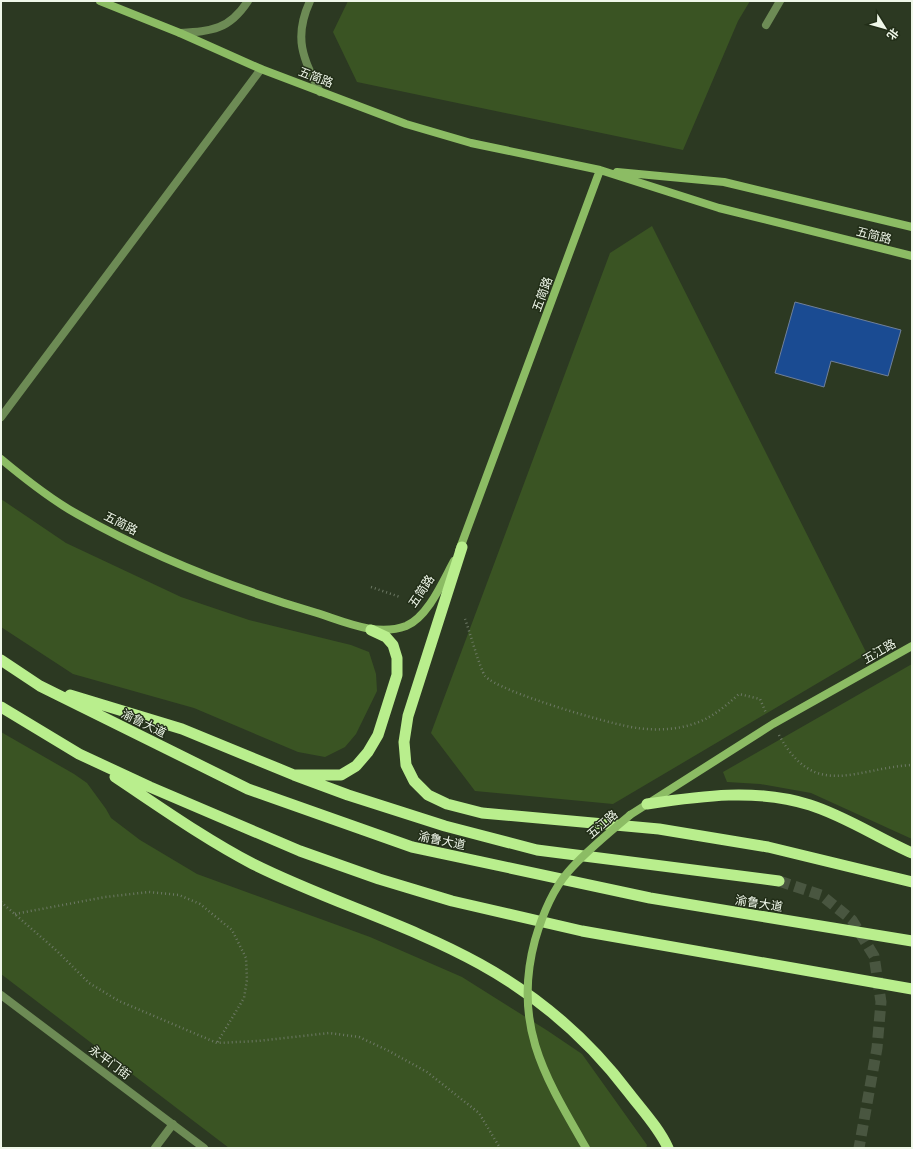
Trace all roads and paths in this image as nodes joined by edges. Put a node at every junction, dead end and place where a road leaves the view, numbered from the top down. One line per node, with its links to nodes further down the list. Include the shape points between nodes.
1 (100, 1): 6 (main road, 五简路)
2 (248, 1): 6 (street, via 232,20 223,26 209,32)
3 (310, 1): 8 (street, via 300,33 304,60)
4 (780, 1): 5 (street)
5 (766, 25)
6 (180, 33): 7 (main road, 五简路)
7 (261, 69): 8 (main road, 五简路); 12 (street)
8 (320, 92): 9 (main road, 五简路, via 406,124 471,143)
9 (600, 170): 10 (main road, 五简路, via 724,182); 11 (main road, 五简路, via 719,208); 14 (main road, 五简路)
10 (912, 227)
11 (912, 256)
12 (1, 417)
13 (1, 459): 18 (main road, 五简路, via 77,514 144,548 259,596)
14 (462, 547): 18 (main road, 五简路, via 430,603 419,617 407,626 392,630); 31 (highway, via 407,723 404,742 406,765 414,781 428,795 447,804 482,813 659,829 768,847)
15 (371, 587): 16 (path)
16 (400, 597)
17 (465, 619): 23 (path, via 485,675 494,683 577,712 636,728 682,727 712,717 739,694 760,699)
18 (371, 630): 27 (highway, via 386,637 393,645 397,658 397,675 378,735 356,766 341,775)
19 (912, 646): 28 (main road, 五江路, via 773,724)
20 (1, 660): 21 (highway, 渝鲁大道)
21 (40, 686): 27 (highway, via 182,729); 34 (highway, 渝鲁大道, via 248,789 412,847 650,898)
22 (1, 707): 25 (highway)
23 (767, 713)
24 (779, 735): 26 (path, via 796,760 806,769 819,774 849,775)
25 (79, 754): 35 (highway, via 300,851 452,901 582,931); 39 (highway, via 212,841 252,863 450,949 510,983 544,1006 594,1051)
26 (912, 765)
27 (294, 775): 30 (highway, via 445,826 537,850)
28 (647, 804): 29 (highway, via 705,796 757,794 810,805); 43 (main road, 五江路, bridge, via 594,846 567,873 543,913 532,951 526,989 529,1024 539,1059)
29 (912, 853)
30 (779, 880)
31 (912, 882)
32 (1, 902): 33 (path)
33 (15, 914): 37 (path, via 89,983 119,1001); 37 (path, via 105,897 149,892 179,895 200,904 232,930 246,958 247,980 244,998)
34 (912, 941)
35 (912, 989)
36 (1, 995): 38 (street, 永平门街)
37 (217, 1043): 42 (path, via 329,1033 359,1037 427,1072 480,1113)
38 (173, 1124): 40 (street); 41 (street, 永平门街)
39 (668, 1146)
40 (155, 1148)
41 (204, 1148)
42 (500, 1148)
43 (586, 1148)

